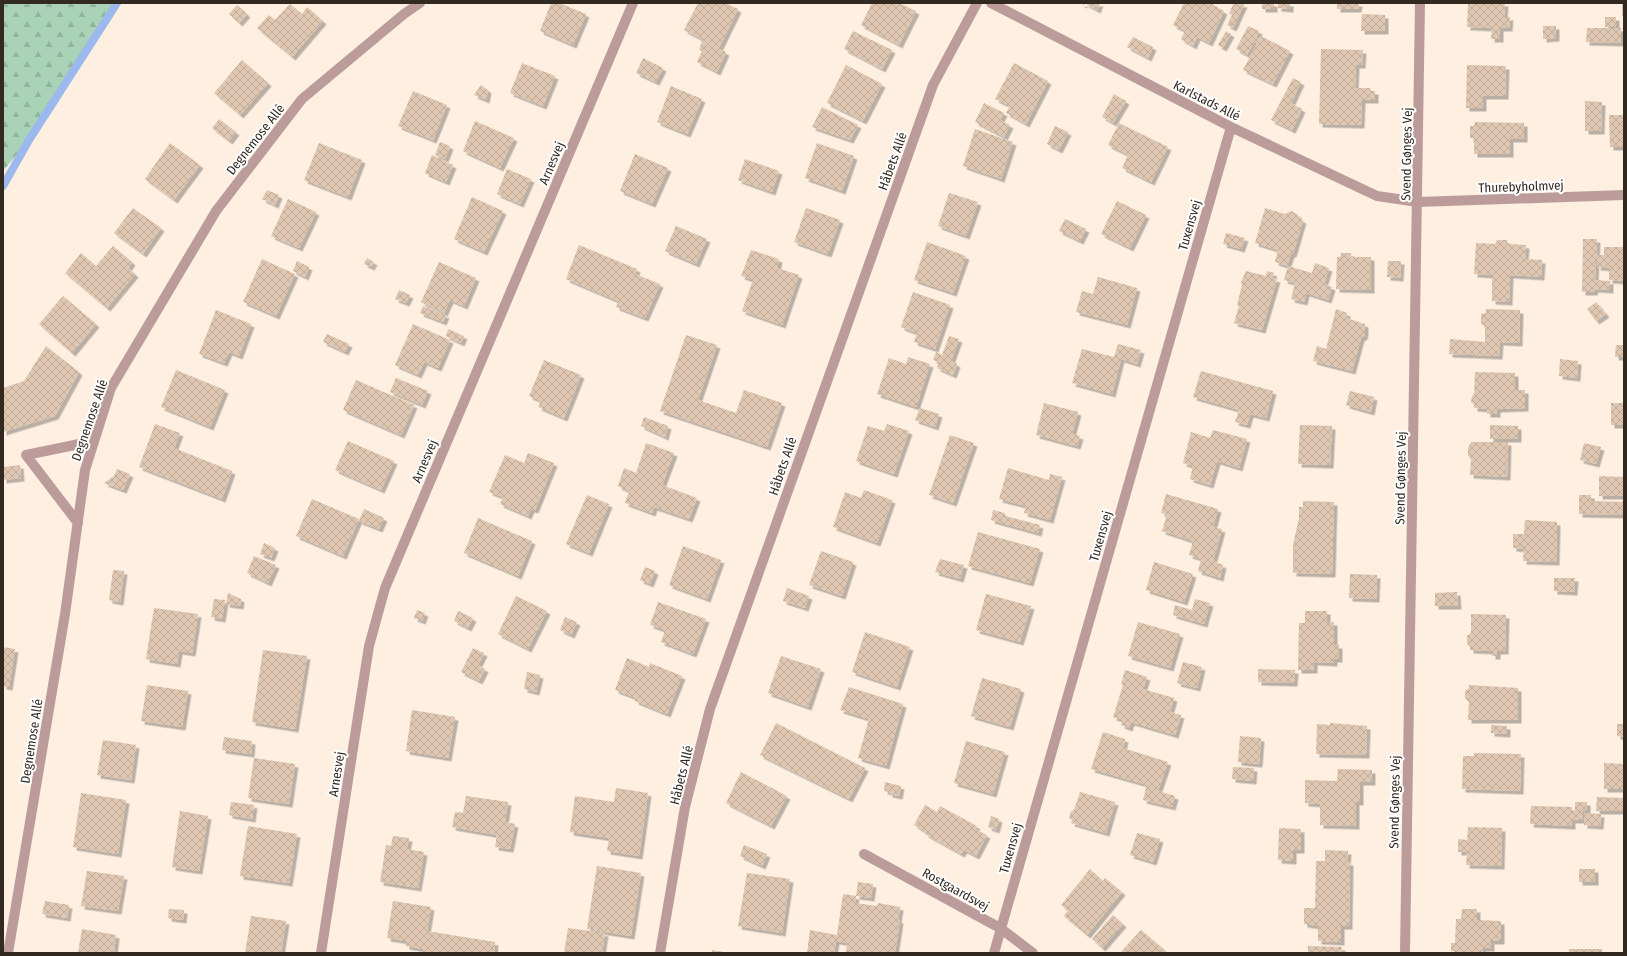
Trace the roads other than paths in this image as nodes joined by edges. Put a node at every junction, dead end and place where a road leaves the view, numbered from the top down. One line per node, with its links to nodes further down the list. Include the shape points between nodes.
1 (420, 3): 9 (street, Degnemose Allé, via 302,99 216,211 111,388)
2 (632, 3): 14 (street, Arnesvej, via 384,588 369,646)
3 (977, 3): 15 (street, Håbets Allé, via 933,85 710,709 686,807)
4 (991, 3): 6 (street, Karlstads Allé)
5 (1420, 3): 8 (street, Svend Gønges Vej)
6 (1231, 127): 8 (street, Karlstads Allé, via 1377,196); 12 (street, Tuxensvej)
7 (1624, 195): 8 (street, Thurebyholmvej)
8 (1418, 202): 18 (street, Svend Gønges Vej)
9 (94, 441): 10 (street, Degnemose Allé, via 85,470); 10 (street, via 26,456)
10 (78, 523): 13 (street, Degnemose Allé)
11 (864, 854): 12 (street, Rostgaardsvej)
12 (1000, 928): 16 (street, Tuxensvej); 17 (street, Rostgaardsvej)
13 (8, 953)
14 (321, 953)
15 (660, 953)
16 (994, 953)
17 (1033, 953)
18 (1405, 953)

